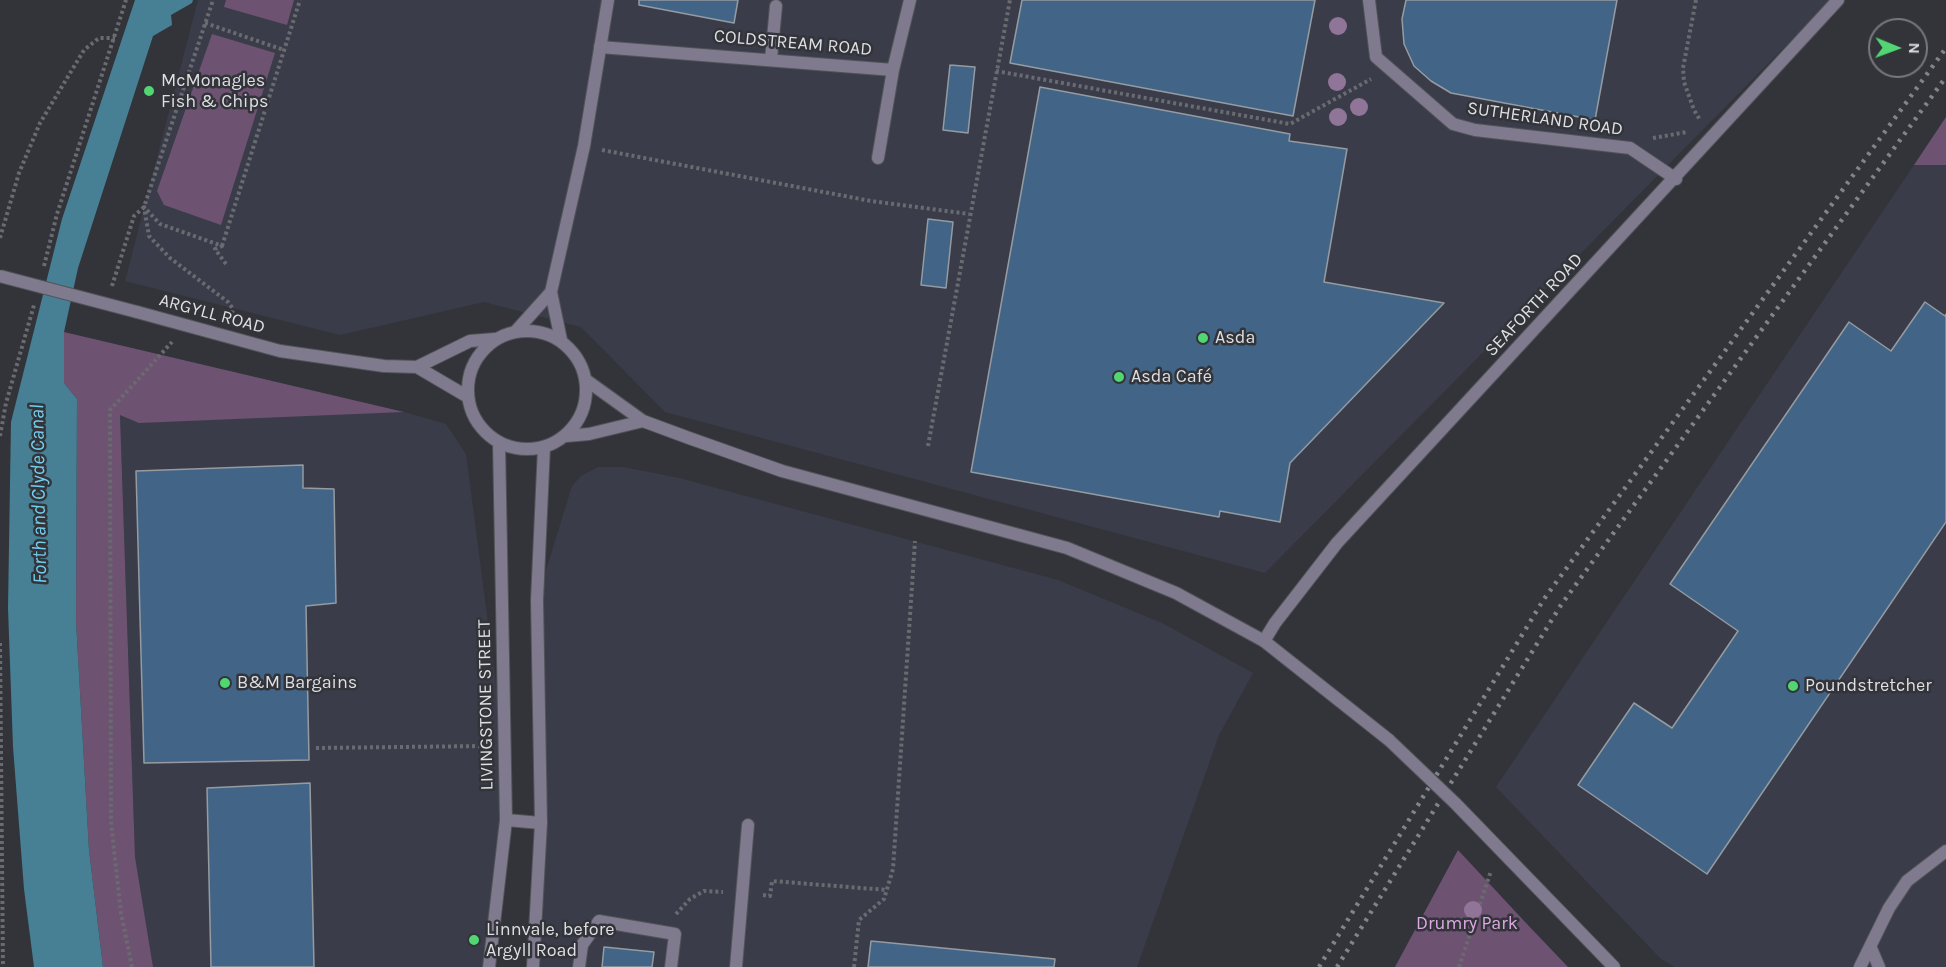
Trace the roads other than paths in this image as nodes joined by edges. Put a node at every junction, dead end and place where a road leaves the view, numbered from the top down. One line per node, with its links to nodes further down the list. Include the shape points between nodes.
1 (608, 0): 6 (street)
2 (910, 0): 8 (street)
3 (1369, 0): 10 (street, SUTHERLAND ROAD, via 1376,57 1453,124 1630,148)
4 (1838, 0): 10 (street, SEAFORTH ROAD)
5 (776, 6): 7 (street)
6 (600, 47): 7 (street, COLDSTREAM ROAD); 12 (street, via 584,146)
7 (771, 59): 8 (street, COLDSTREAM ROAD)
8 (893, 70): 9 (street, COLDSTREAM ROAD)
9 (878, 158)
10 (1676, 179): 23 (street, SEAFORTH ROAD, via 1337,543)
11 (0, 276): 16 (street, ARGYLL ROAD, bridge, via 280,351)
12 (550, 292): 13 (street); 15 (street)
13 (516, 331): 14 (street); 15 (street, via 547,333)
14 (495, 339): 16 (street, ARGYLL ROAD, via 470,341); 18 (street, via 479,355 470,375)
15 (561, 340): 17 (street, via 573,351)
16 (417, 367): 18 (street, ARGYLL ROAD)
17 (586, 380): 19 (street); 20 (street, via 583,411)
18 (468, 397): 21 (street, via 479,423)
19 (643, 421): 20 (street); 23 (street, via 783,471 1067,548 1176,593)
20 (566, 436): 22 (street)
21 (499, 442): 22 (street, via 529,450); 24 (street, LIVINGSTONE STREET)
22 (544, 447): 25 (street, via 537,600)
23 (1264, 641): 36 (street, bridge, via 1389,740)
24 (506, 820): 25 (street); 30 (street, LIVINGSTONE STREET)
25 (541, 823): 31 (street)
26 (748, 825): 35 (street)
27 (1946, 851): 29 (street, via 1907,881 1889,908)
28 (582, 945): 32 (street); 33 (street); 34 (street, via 599,921 675,934)
29 (1871, 948): 37 (street); 38 (street)
30 (489, 967)
31 (533, 967)
32 (579, 967)
33 (584, 967)
34 (671, 967)
35 (736, 967)
36 (1614, 967)
37 (1860, 967)
38 (1879, 967)

